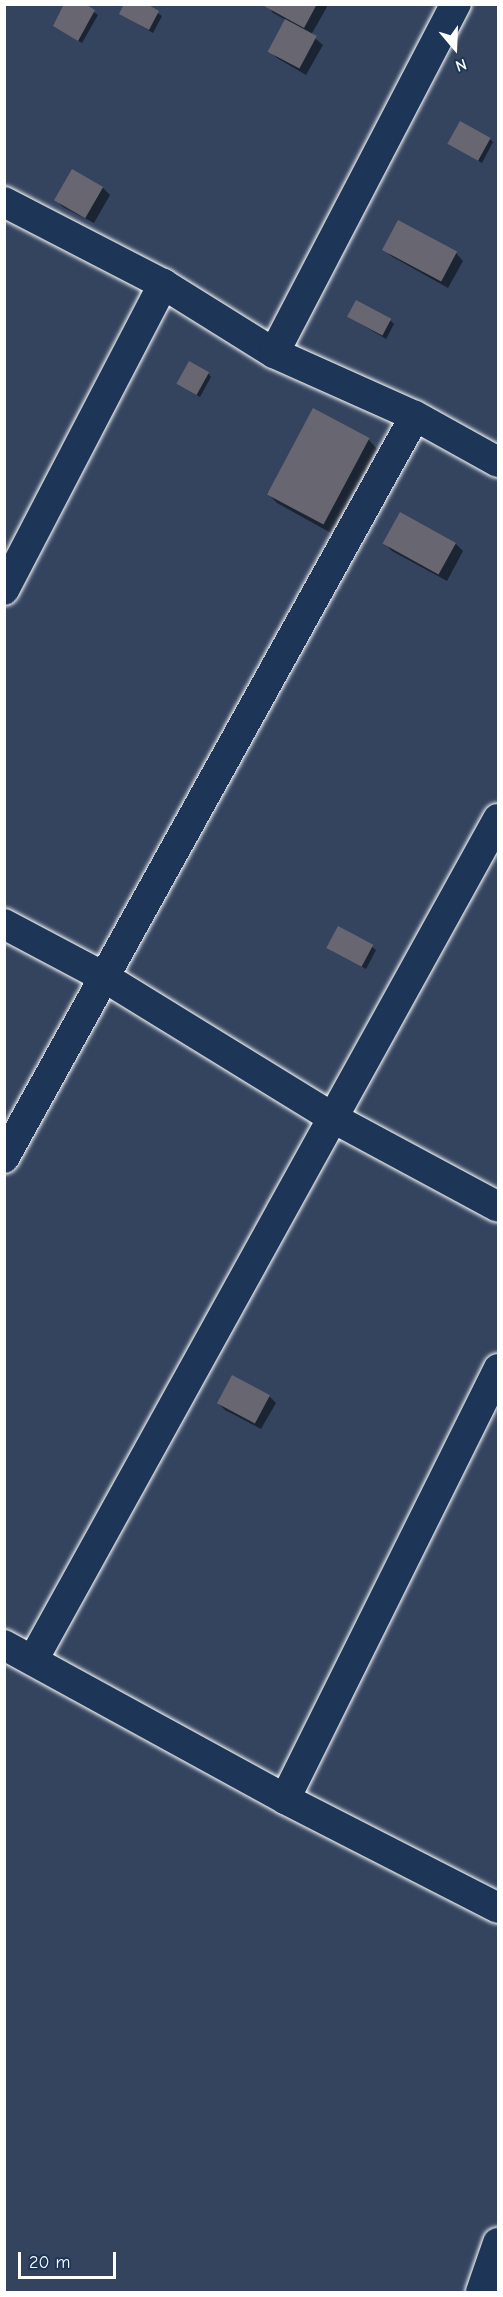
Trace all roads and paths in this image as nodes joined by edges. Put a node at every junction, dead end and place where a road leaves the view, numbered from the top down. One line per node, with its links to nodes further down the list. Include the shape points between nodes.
1 (456, 4): 4 (street)
2 (4, 202): 3 (street)
3 (163, 284): 4 (street); 7 (street)
4 (274, 353): 5 (street)
5 (415, 416): 6 (street); 10 (street)
6 (498, 462)
7 (4, 590)
8 (498, 819): 11 (street)
9 (4, 924): 10 (street)
10 (105, 977): 11 (street); 12 (street)
11 (333, 1118): 13 (street); 16 (street)
12 (4, 1158)
13 (498, 1207)
14 (498, 1369): 17 (street)
15 (4, 1645): 16 (street)
16 (33, 1660): 17 (street)
17 (285, 1799): 18 (street)
18 (498, 1908)
19 (498, 2243): 20 (street)
20 (482, 2292)

